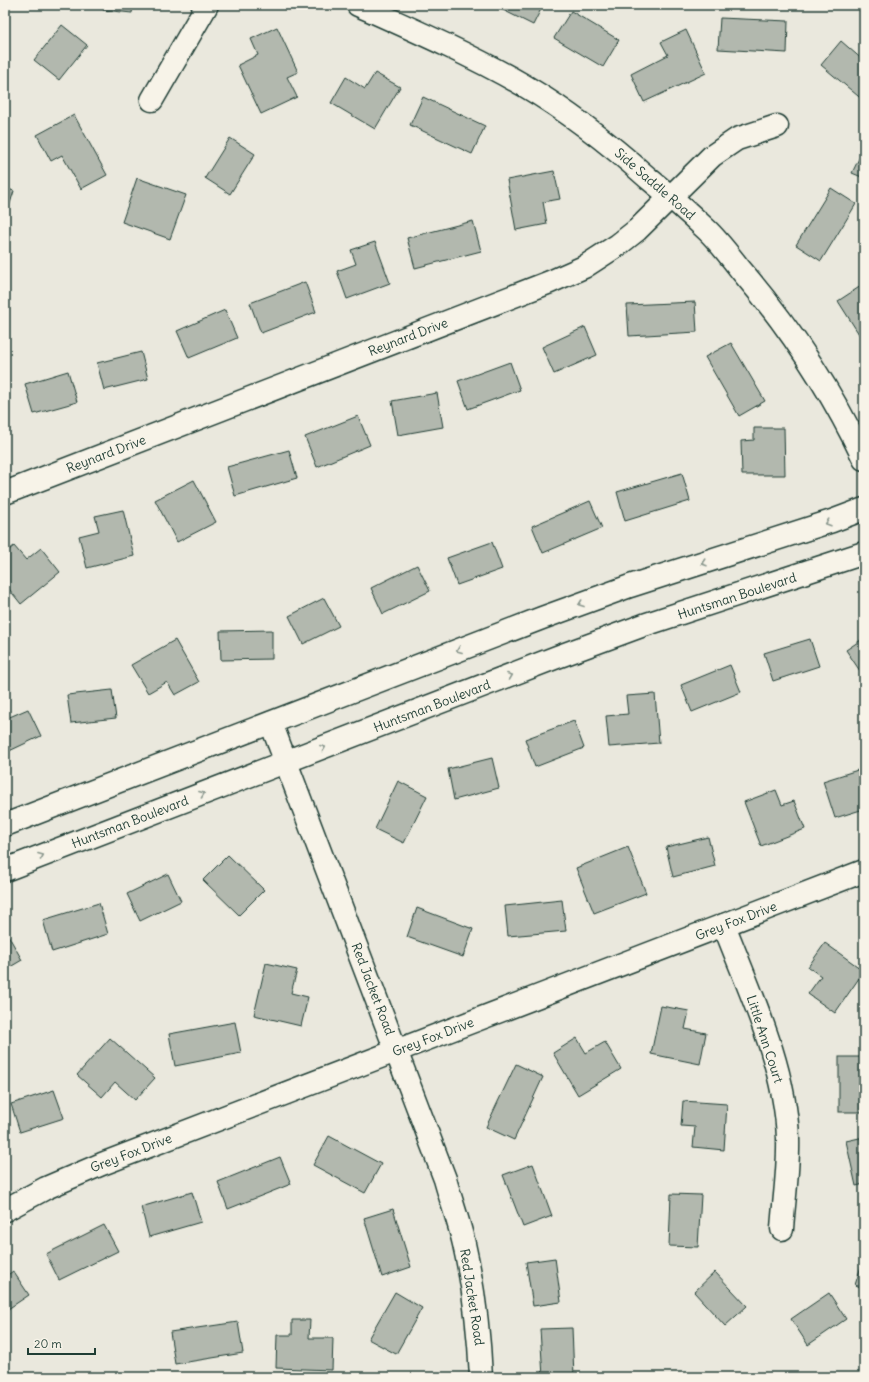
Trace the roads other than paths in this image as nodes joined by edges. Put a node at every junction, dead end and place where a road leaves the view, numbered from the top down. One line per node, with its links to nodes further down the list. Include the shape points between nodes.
1 (207, 5): 3 (street)
2 (358, 5): 5 (street, Side Saddle Road, via 452,47 525,86 614,148)
3 (152, 100)
4 (777, 126): 5 (street, Reynard Drive, via 737,139 712,156)
5 (671, 198): 6 (street, Side Saddle Road, via 710,233 761,293 797,342 831,396); 7 (street, Reynard Drive, via 638,230 584,267)
6 (864, 458)
7 (5, 493)
8 (864, 509): 10 (street, one-way to 10, via 630,586)
9 (864, 553): 11 (street, Huntsman Boulevard, one-way to 9, via 637,628)
10 (271, 723): 11 (street, Red Jacket Road); 12 (street)
11 (286, 762): 13 (street, Huntsman Boulevard, one-way to 11); 16 (street, Red Jacket Road)
12 (5, 825)
13 (5, 870)
14 (864, 871): 15 (street, Grey Fox Drive)
15 (724, 925): 16 (street, Grey Fox Drive); 18 (street, Little Ann Court, via 768,1042 783,1094 788,1162)
16 (396, 1051): 17 (street, Grey Fox Drive, via 102,1164 46,1188); 19 (street, Red Jacket Road, via 445,1179 464,1244 474,1294)
17 (5, 1210)
18 (782, 1229)
19 (481, 1377)

